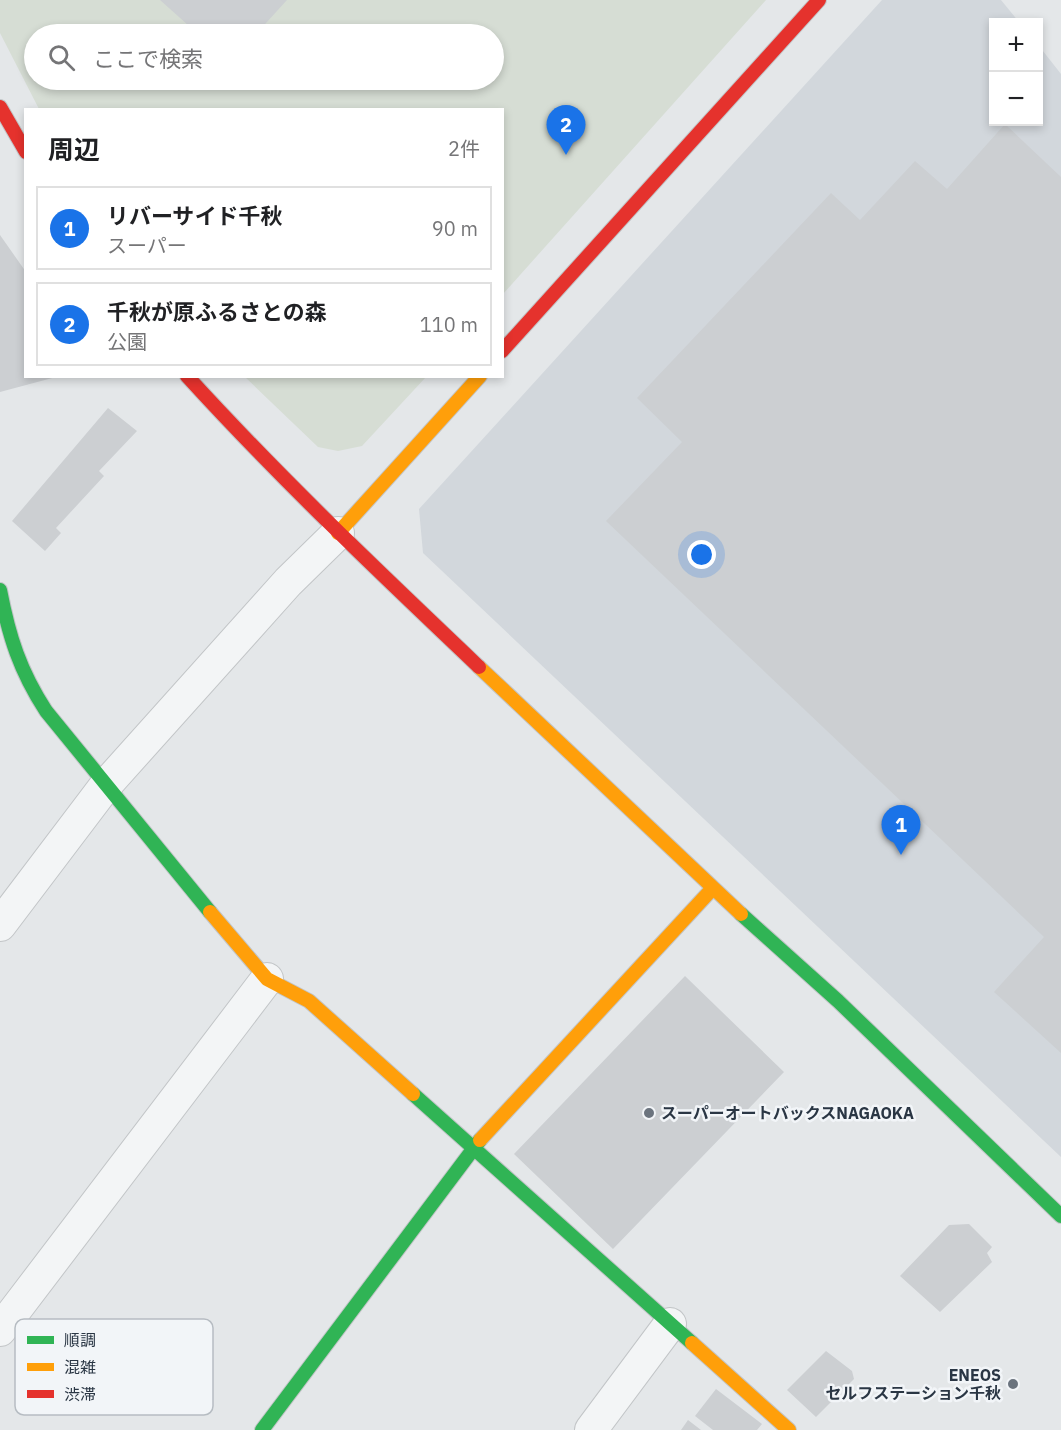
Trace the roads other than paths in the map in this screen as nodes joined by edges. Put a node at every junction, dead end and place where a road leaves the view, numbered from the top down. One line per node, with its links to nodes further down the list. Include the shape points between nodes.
1 (819, 0): 4 (street)
2 (0, 107): 3 (street)
3 (24, 149)
4 (504, 349)
5 (189, 378): 7 (street)
6 (478, 378): 7 (street)
7 (338, 533): 9 (street, via 288,582); 10 (street)
8 (0, 590): 9 (street, via 9,636 27,681)
9 (105, 785): 11 (street); 12 (street)
10 (713, 888): 13 (street); 14 (street, via 838,1000)
11 (0, 925)
12 (267, 979): 13 (street, via 309,1000); 16 (street)
13 (472, 1149): 15 (street); 17 (street)
14 (1061, 1216)
15 (670, 1323): 18 (street); 19 (street)
16 (0, 1330)
17 (262, 1430)
18 (591, 1430)
19 (789, 1430)

